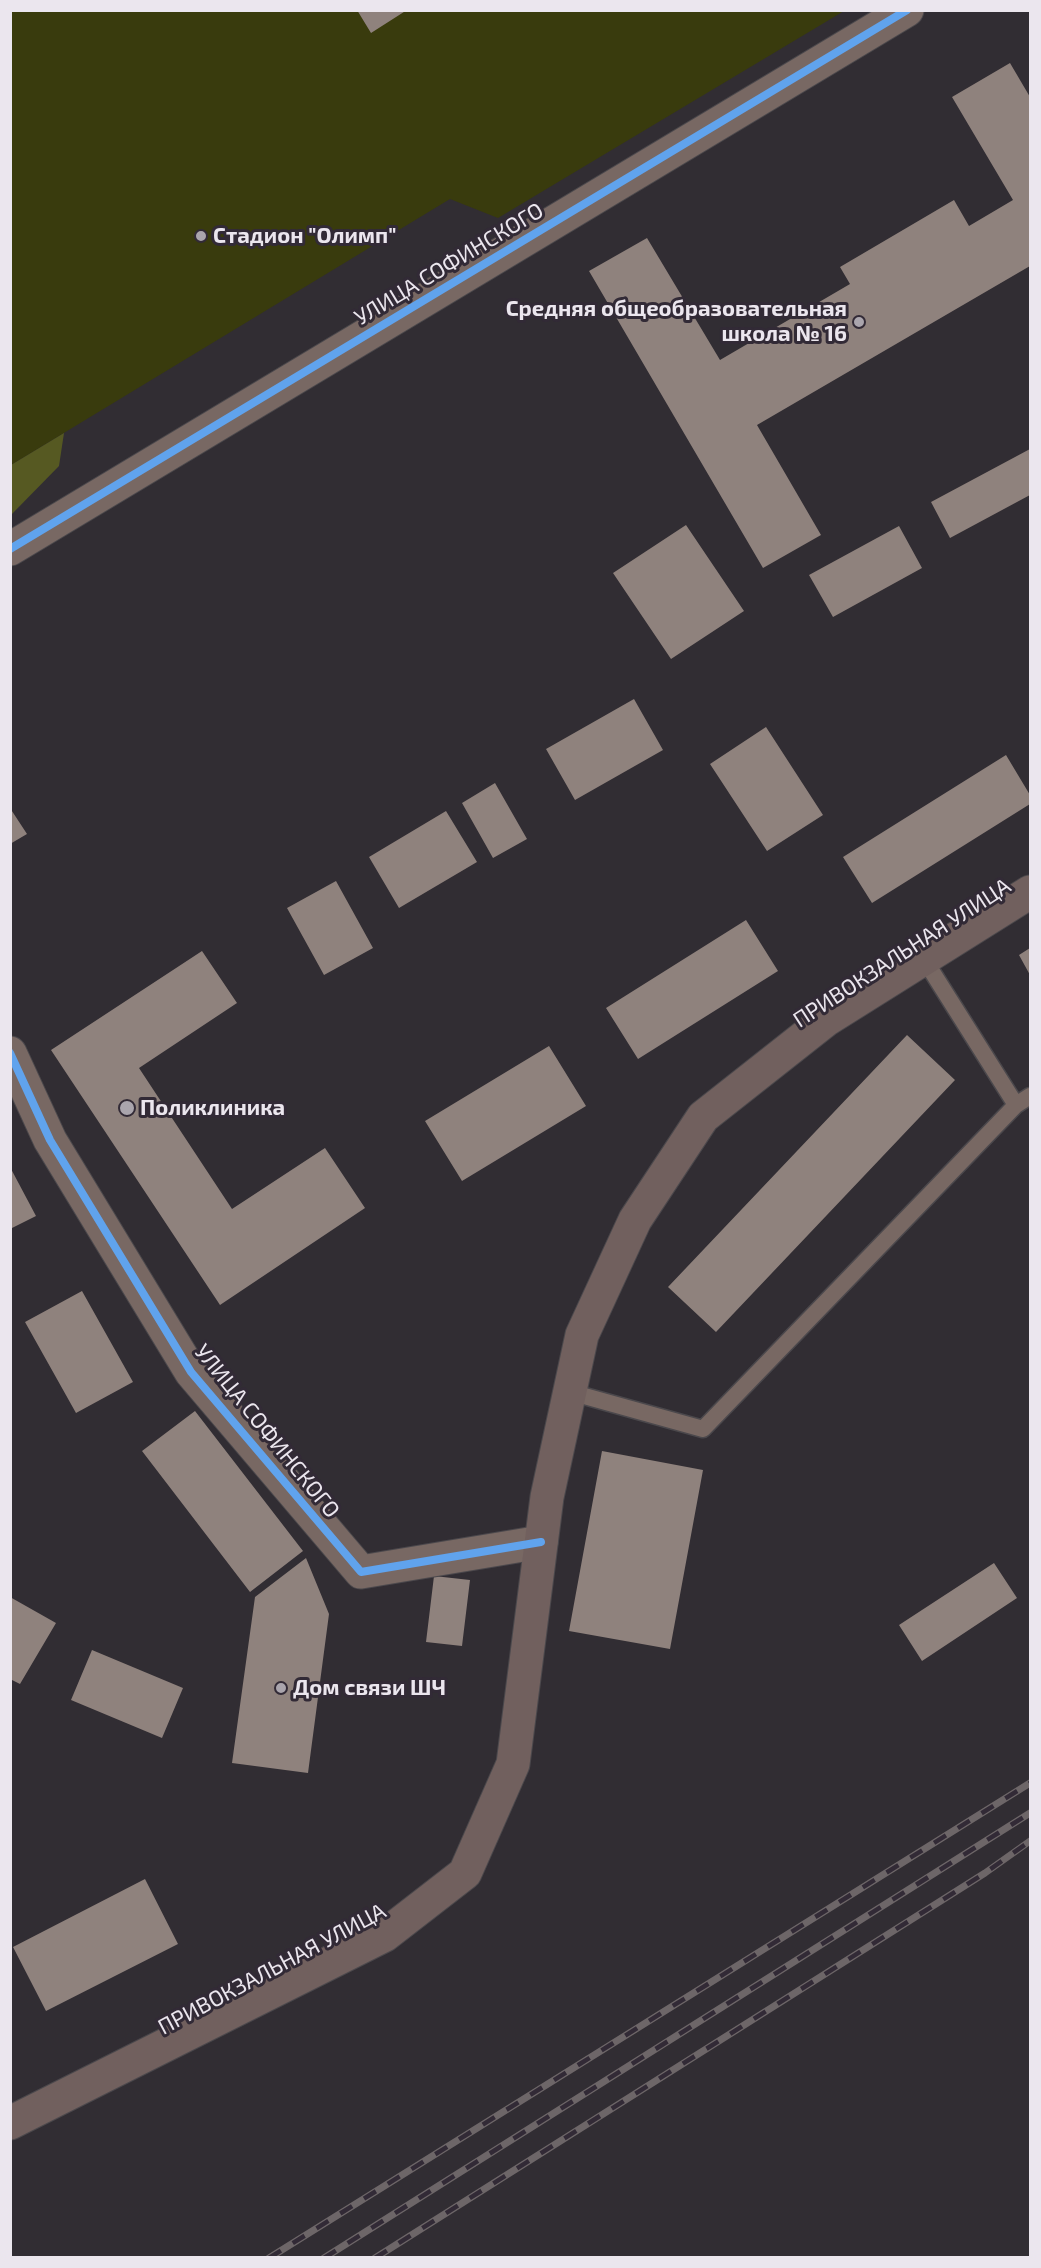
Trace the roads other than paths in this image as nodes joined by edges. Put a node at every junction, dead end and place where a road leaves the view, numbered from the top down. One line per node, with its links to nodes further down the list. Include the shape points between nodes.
1 (907, 10): 2 (street, УЛИЦА СОФИНСКОГО)
2 (10, 549)
3 (1030, 892): 4 (main road, ПРИВОКЗАЛЬНАЯ УЛИЦА)
4 (924, 958): 6 (lane); 7 (main road, ПРИВОКЗАЛЬНАЯ УЛИЦА, via 826,1020 703,1117 635,1220 582,1335)
5 (10, 1053): 8 (street, УЛИЦА СОФИНСКОГО, via 50,1140 191,1372 360,1572)
6 (1023, 1100): 7 (lane, via 703,1429)
7 (570, 1392): 8 (main road, ПРИВОКЗАЛЬНАЯ УЛИЦА)
8 (542, 1542): 9 (main road, ПРИВОКЗАЛЬНАЯ УЛИЦА, via 513,1764 465,1873 385,1935)
9 (10, 2123)

